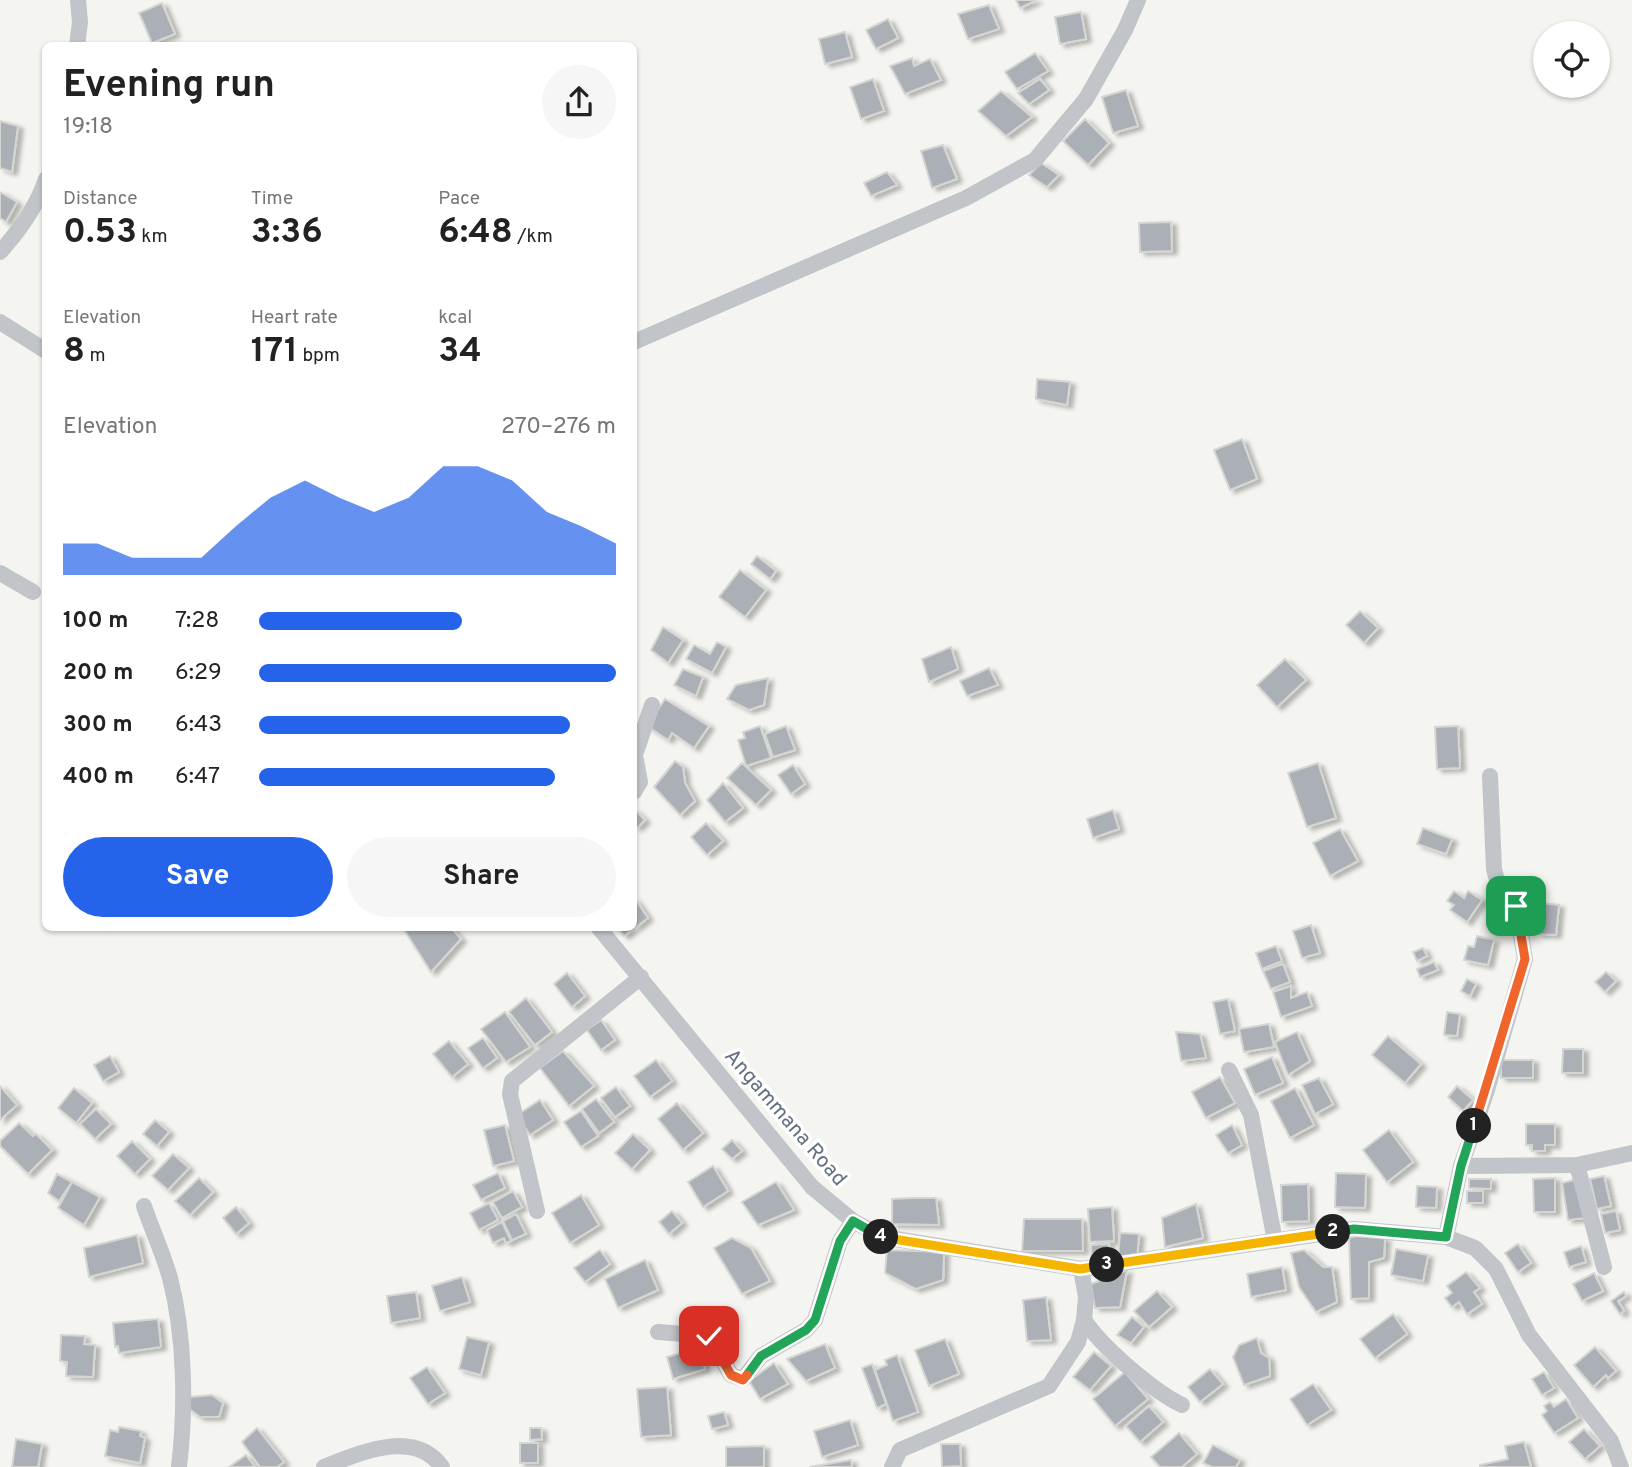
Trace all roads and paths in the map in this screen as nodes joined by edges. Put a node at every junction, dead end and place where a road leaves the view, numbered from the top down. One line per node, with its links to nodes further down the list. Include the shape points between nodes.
1 (78, 0): 3 (street)
2 (1138, 0): 7 (street, via 1086,99 1035,160 966,198)
3 (78, 42)
4 (42, 190): 5 (street)
5 (0, 252)
6 (0, 321): 8 (street)
7 (637, 341)
8 (42, 348)
9 (0, 573): 10 (street)
10 (33, 592)
11 (652, 705): 12 (street)
12 (637, 749)
13 (637, 766): 15 (street)
14 (1490, 776): 21 (street, via 1494,869 1498,884 1516,906 1525,959)
15 (637, 787)
16 (602, 931): 17 (street, Angammana Road)
17 (640, 977): 23 (street, via 512,1081 510,1094); 24 (street, Angammana Road, via 812,1187)
18 (1229, 1070): 26 (street, via 1251,1115)
19 (1632, 1153): 20 (street)
20 (1577, 1165): 21 (street); 27 (street)
21 (1461, 1166): 25 (street)
22 (144, 1206): 32 (street, via 170,1278 179,1330 184,1424)
23 (537, 1211)
24 (853, 1221): 28 (street, Angammana Road, via 883,1237); 30 (street, via 840,1241 815,1320 761,1356 743,1380 731,1375 709,1336)
25 (1446, 1237): 26 (street, Angammana Road, via 1354,1229); 36 (street, Angammana Road, via 1475,1248 1496,1269 1528,1335 1611,1441)
26 (1275, 1241): 28 (street, Angammana Road)
27 (1604, 1267)
28 (1080, 1269): 29 (street, via 1086,1297)
29 (1084, 1320): 31 (street, via 1094,1336); 35 (street, via 1078,1342 1049,1385 900,1450)
30 (659, 1332)
31 (1182, 1405)
32 (179, 1467)
33 (324, 1467): 34 (street, via 371,1449 406,1446 433,1455)
34 (442, 1467)
35 (892, 1467)
36 (1621, 1467)

